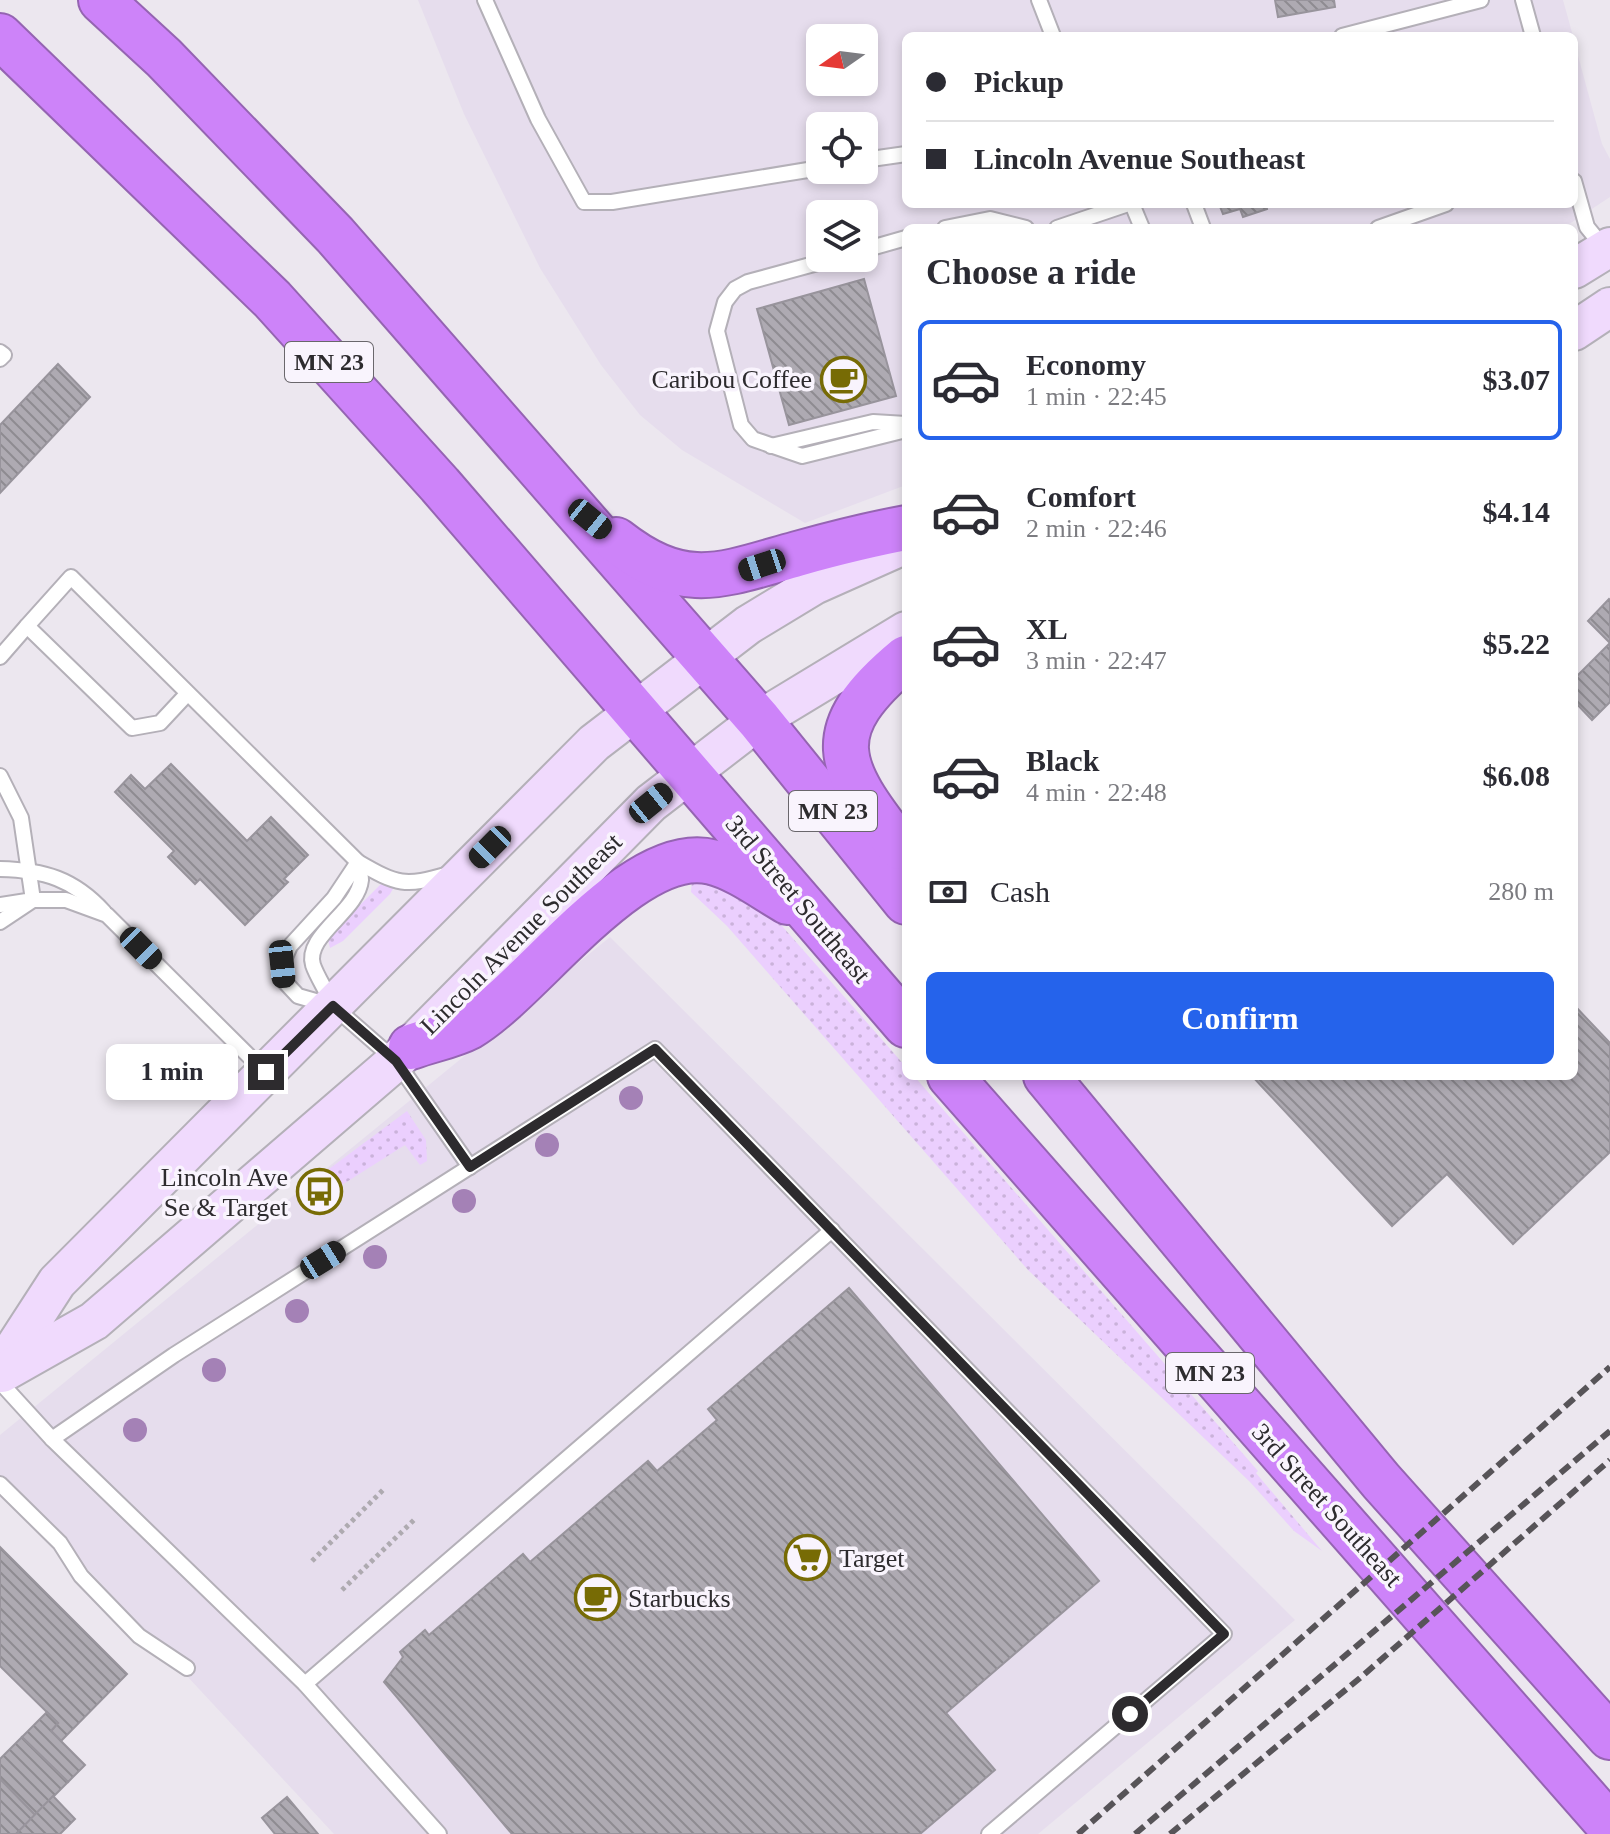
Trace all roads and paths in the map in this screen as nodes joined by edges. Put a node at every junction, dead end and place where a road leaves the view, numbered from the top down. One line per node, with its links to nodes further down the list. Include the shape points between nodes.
1 (101, 0): 29 (highway, MN 23, via 335,235)
2 (485, 0): 12 (lane, via 538,119 584,202)
3 (1039, 0): 6 (lane)
4 (1481, 0): 7 (lane)
5 (1523, 0): 8 (lane)
6 (1051, 32)
7 (1357, 32)
8 (1532, 32)
9 (0, 36): 38 (highway, MN 23, via 272,299)
10 (902, 155): 11 (lane)
11 (878, 158)
12 (806, 170)
13 (1578, 195): 22 (lane)
14 (1118, 208): 18 (lane)
15 (1435, 208): 19 (lane)
16 (965, 224): 17 (lane, via 990,219)
17 (1008, 224)
18 (1069, 224)
19 (1389, 224)
20 (902, 239): 21 (lane)
21 (878, 246)
22 (1600, 256)
23 (806, 266): 28 (lane, via 748,282 725,302 717,331 741,425 753,439 802,456)
24 (1610, 307): 25 (street)
25 (1578, 328)
26 (0, 352): 27 (lane)
27 (0, 359)
28 (902, 428)
29 (565, 499): 30 (highway, via 638,557 699,576 732,575); 34 (highway, MN 23)
30 (902, 529)
31 (902, 546): 34 (street, Lincoln Avenue Southeast, via 814,585)
32 (27, 626): 35 (lane); 37 (lane, via 132,728 160,723); 37 (lane, via 71,577)
33 (902, 633): 39 (street, Lincoln Avenue Southeast)
34 (703, 656): 38 (street, Lincoln Avenue Southeast); 39 (highway, MN 23)
35 (0, 657)
36 (902, 661): 42 (highway, via 848,721 844,739 846,761 862,799)
37 (188, 693): 43 (lane)
38 (636, 710): 40 (highway, MN 23); 44 (street, Lincoln Avenue Southeast, via 594,743)
39 (759, 720): 40 (street, Lincoln Avenue Southeast); 47 (highway, MN 23)
40 (689, 772): 50 (highway, 3rd Street Southeast / MN 23); 55 (street, Lincoln Avenue Southeast, via 651,803)
41 (0, 776): 46 (lane, via 21,818)
42 (902, 850)
43 (358, 862): 44 (lane, via 385,878 412,885); 53 (lane, via 361,880 352,903 312,953); 53 (lane, via 290,946 282,964 284,981 298,996)
44 (469, 868): 53 (street, Lincoln Avenue Southeast)
45 (0, 869): 46 (lane)
46 (28, 870): 48 (lane); 51 (lane, via 84,890)
47 (902, 897)
48 (33, 900): 49 (lane); 51 (lane, via 66,900); 52 (lane)
49 (0, 905)
50 (807, 911): 54 (highway, 3rd Street Southeast / MN 23); 55 (highway, via 712,862 686,860 651,874 609,901 517,989 468,1027)
51 (107, 915): 56 (lane)
52 (0, 922)
53 (333, 1006): 55 (lane); 56 (street, Lincoln Avenue Southeast)
54 (902, 1020)
55 (404, 1054): 59 (lane); 61 (street, Lincoln Avenue Southeast, via 94,1321)
56 (266, 1072): 61 (street, Lincoln Avenue Southeast, via 57,1282)
57 (954, 1080): 72 (highway, 3rd Street Southeast / MN 23)
58 (1049, 1080): 71 (highway, MN 23, via 1381,1481)
59 (470, 1167): 60 (lane, via 655,1049); 63 (lane)
60 (832, 1230): 70 (lane); 74 (lane, via 1224,1634)
61 (0, 1372)
62 (0, 1382): 63 (lane)
63 (52, 1439): 70 (lane)
64 (0, 1484): 69 (lane, via 60,1543 81,1576 139,1636)
65 (384, 1489): 67 (path)
66 (415, 1519): 68 (path)
67 (312, 1561)
68 (342, 1590)
69 (187, 1668)
70 (305, 1684): 73 (lane)
71 (1610, 1737)
72 (1610, 1826)
73 (439, 1834)
74 (989, 1834)

